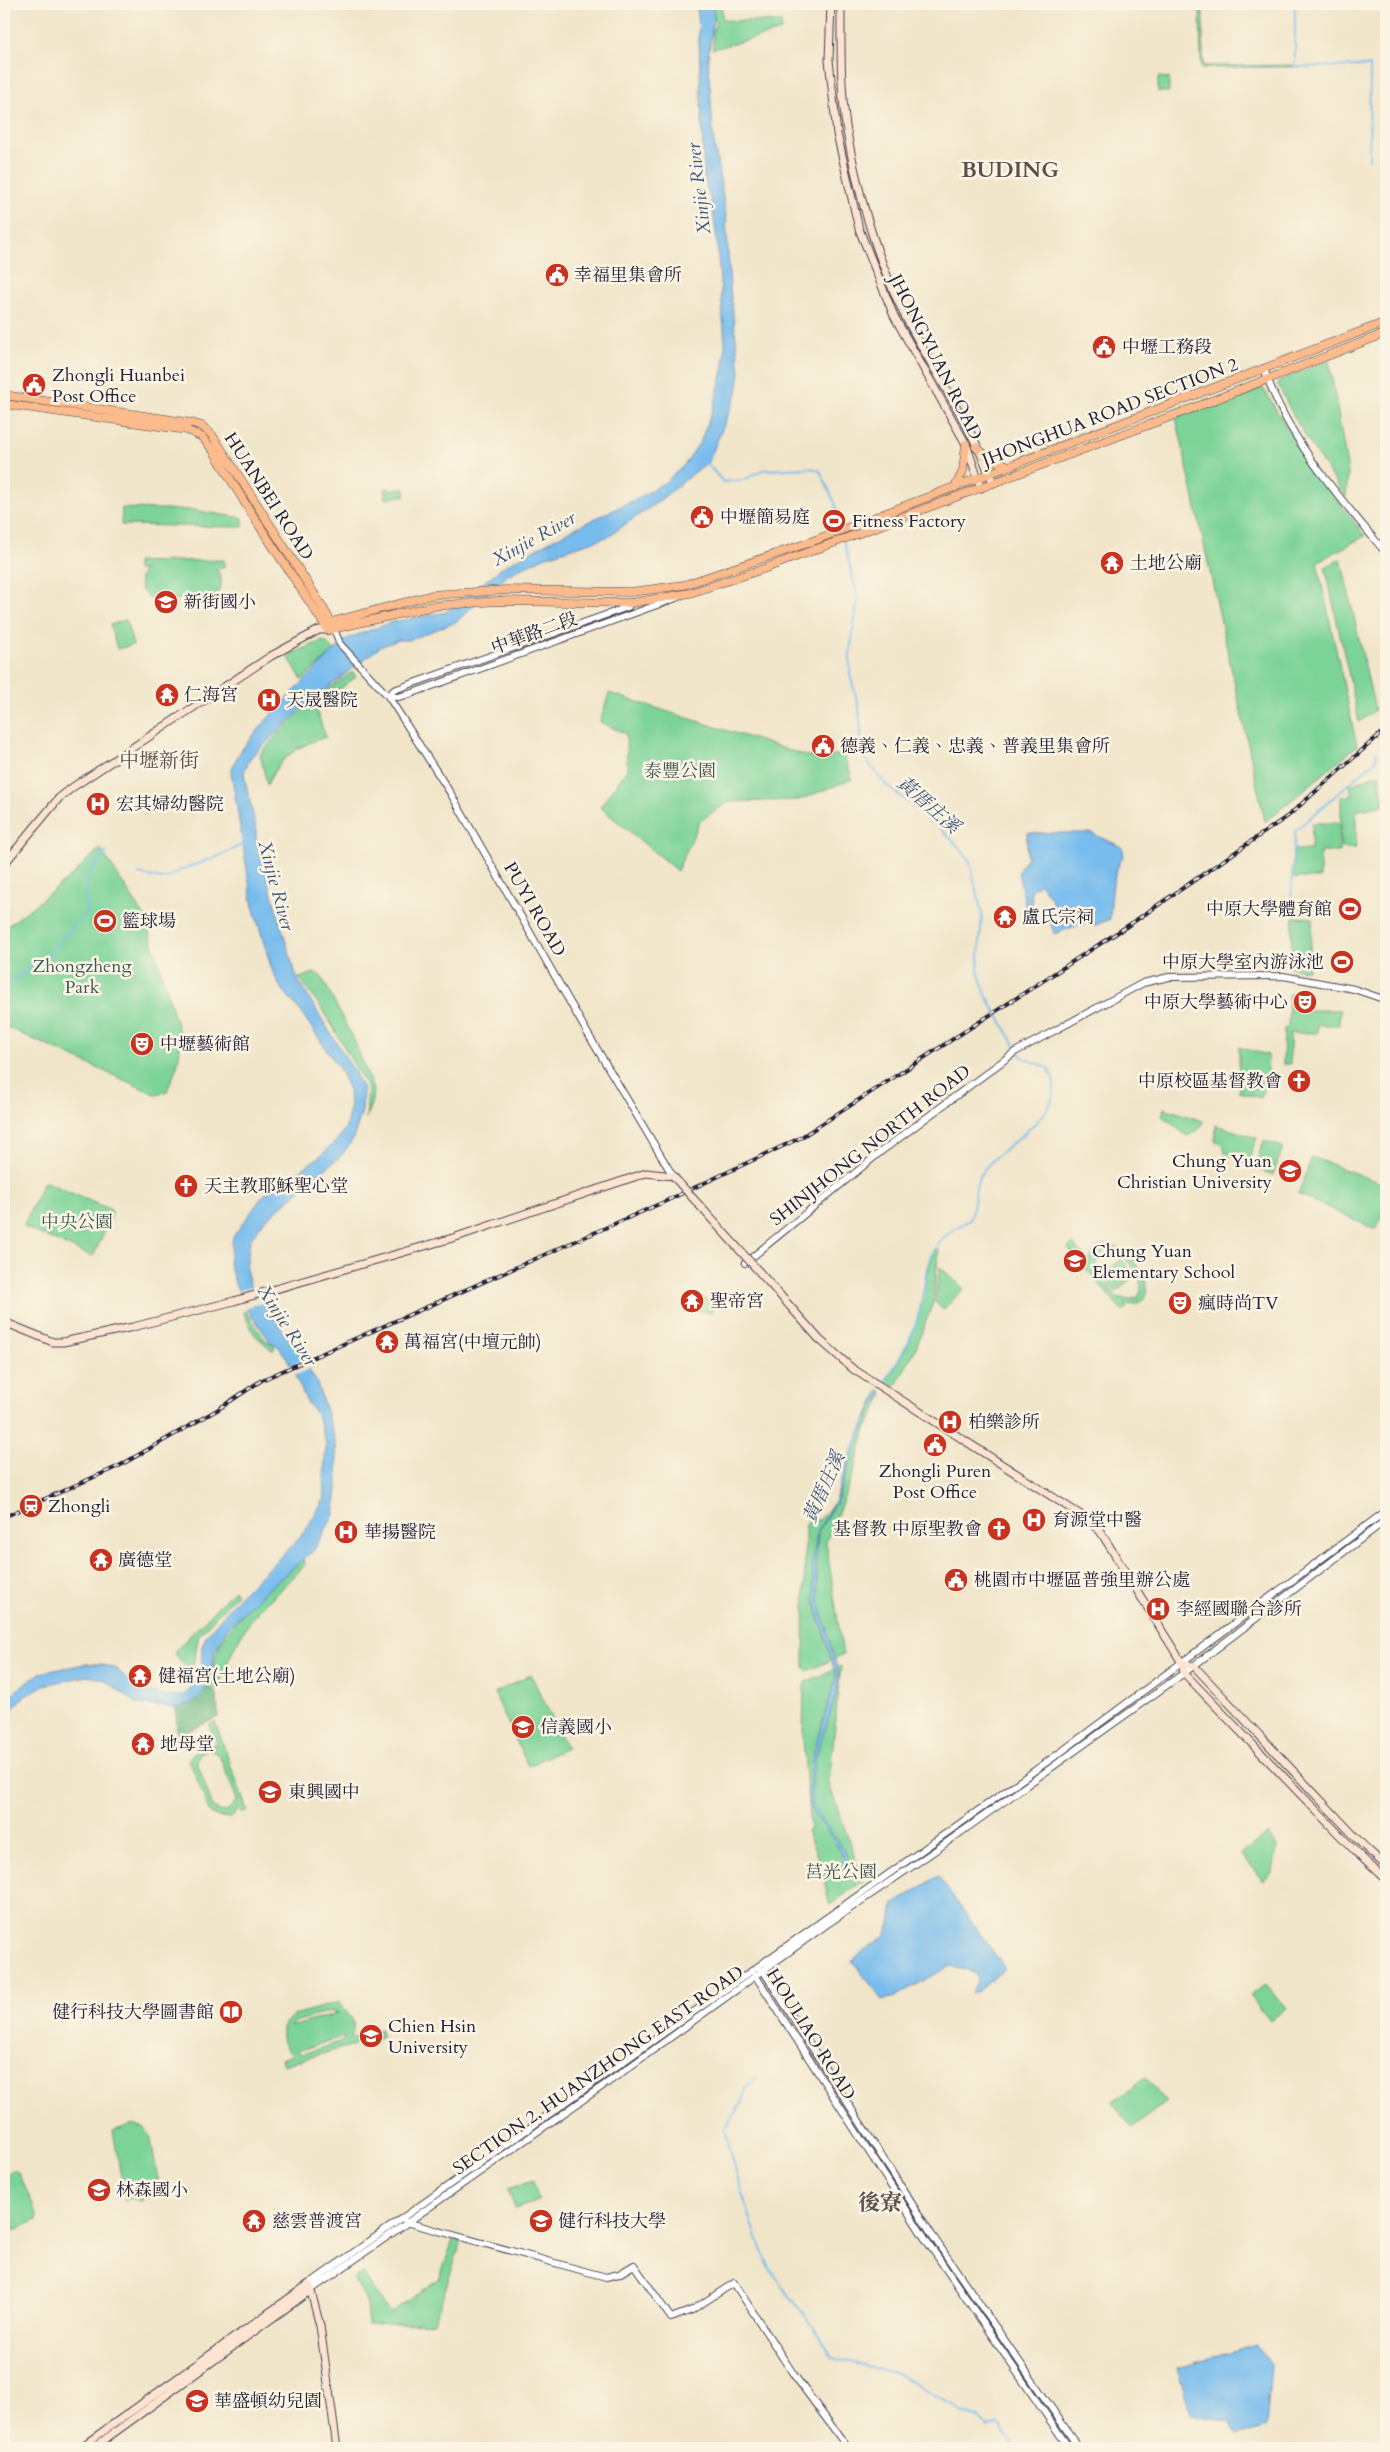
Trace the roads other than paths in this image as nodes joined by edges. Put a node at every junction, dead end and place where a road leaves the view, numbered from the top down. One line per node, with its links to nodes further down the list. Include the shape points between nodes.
1 (830, 4): 9 (main road, JHONGYUAN ROAD, via 829,60 837,134 859,229 894,316)
2 (841, 4): 10 (main road, JHONGYUAN ROAD, via 841,60 847,131 871,233 903,312)
3 (1386, 322): 5 (main road, JHONGHUA ROAD SECTION 2)
4 (1386, 333): 6 (main road, JHONGHUA ROAD SECTION 2)
5 (1264, 368): 6 (street); 11 (main road, JHONGHUA ROAD SECTION 2)
6 (1268, 379): 14 (main road, JHONGHUA ROAD SECTION 2); 17 (street, via 1296,434 1317,466)
7 (4, 395): 20 (main road, HUANBEI ROAD, via 202,426 220,447)
8 (4, 404): 20 (main road, HUANBEI ROAD, via 196,433 213,450)
9 (966, 444): 13 (main road, JHONGYUAN ROAD); 15 (main road, via 963,471)
10 (976, 447): 11 (main road, via 990,459); 12 (main road, JHONGYUAN ROAD)
11 (1009, 466): 12 (main road, JHONGHUA ROAD SECTION 2)
12 (990, 473): 13 (main road, JHONGHUA ROAD SECTION 2); 14 (main road, JHONGYUAN ROAD)
13 (977, 478): 15 (main road, JHONGHUA ROAD SECTION 2); 16 (main road, JHONGYUAN ROAD)
14 (993, 483): 16 (main road, JHONGHUA ROAD SECTION 2)
15 (955, 486): 20 (main road, JHONGHUA ROAD SECTION 2, via 684,585 631,592 506,590 432,596)
16 (980, 488): 18 (main road, JHONGHUA ROAD SECTION 2)
17 (1386, 553)
18 (690, 593): 19 (main road, JHONGHUA ROAD SECTION 2); 21 (street, 中華路二段, via 410,694)
19 (631, 603): 20 (main road, via 497,601 432,606); 21 (street, JHONGHUA ROAD SECTION 2, via 628,607 394,690)
20 (329, 628): 21 (street, PUYI ROAD); 22 (main road, via 271,656 73,787 59,798)
21 (388, 696): 24 (street, PUYI ROAD, via 451,794 588,1034)
22 (4, 864)
23 (1386, 1000): 25 (street, SHINJHONG NORTH ROAD, via 1354,989 1283,976 1169,977 1143,983 1015,1052 883,1150)
24 (674, 1176): 26 (main road, via 646,1173 448,1240 234,1301 64,1342 53,1342); 29 (main road, bridge, via 836,1355 1084,1517 1100,1531)
25 (746, 1263)
26 (4, 1322)
27 (1386, 1510): 29 (street, SECTION 2, HUANZHONG EAST ROAD)
28 (1386, 1520): 30 (street, SECTION 2, HUANZHONG EAST ROAD)
29 (1182, 1664): 30 (main road); 31 (main road); 34 (street, SECTION 2, HUANZHONG EAST ROAD)
30 (1194, 1666): 31 (street, SECTION 2, HUANZHONG EAST ROAD); 32 (main road)
31 (1184, 1673): 33 (main road); 35 (street, SECTION 2, HUANZHONG EAST ROAD)
32 (1386, 1866)
33 (1386, 1880)
34 (752, 1969): 35 (street, HOULIAO ROAD); 36 (street, HOULIAO ROAD); 37 (street, SECTION 2, HUANZHONG EAST ROAD)
35 (764, 1972): 36 (street, SECTION 2, HUANZHONG EAST ROAD); 45 (street, HOULIAO ROAD, via 932,2235)
36 (756, 1976): 38 (street, SECTION 2, HUANZHONG EAST ROAD); 44 (street, HOULIAO ROAD, via 926,2240)
37 (400, 2219): 38 (street); 39 (street, SECTION 2, HUANZHONG EAST ROAD)
38 (408, 2223): 39 (street, SECTION 2, HUANZHONG EAST ROAD); 43 (street, via 606,2277 634,2266 671,2318 692,2310 734,2283 794,2375)
39 (310, 2287): 40 (main road); 41 (main road); 42 (main road, via 320,2326)
40 (80, 2448)
41 (93, 2448)
42 (337, 2448)
43 (848, 2448)
44 (1069, 2448)
45 (1078, 2448)

